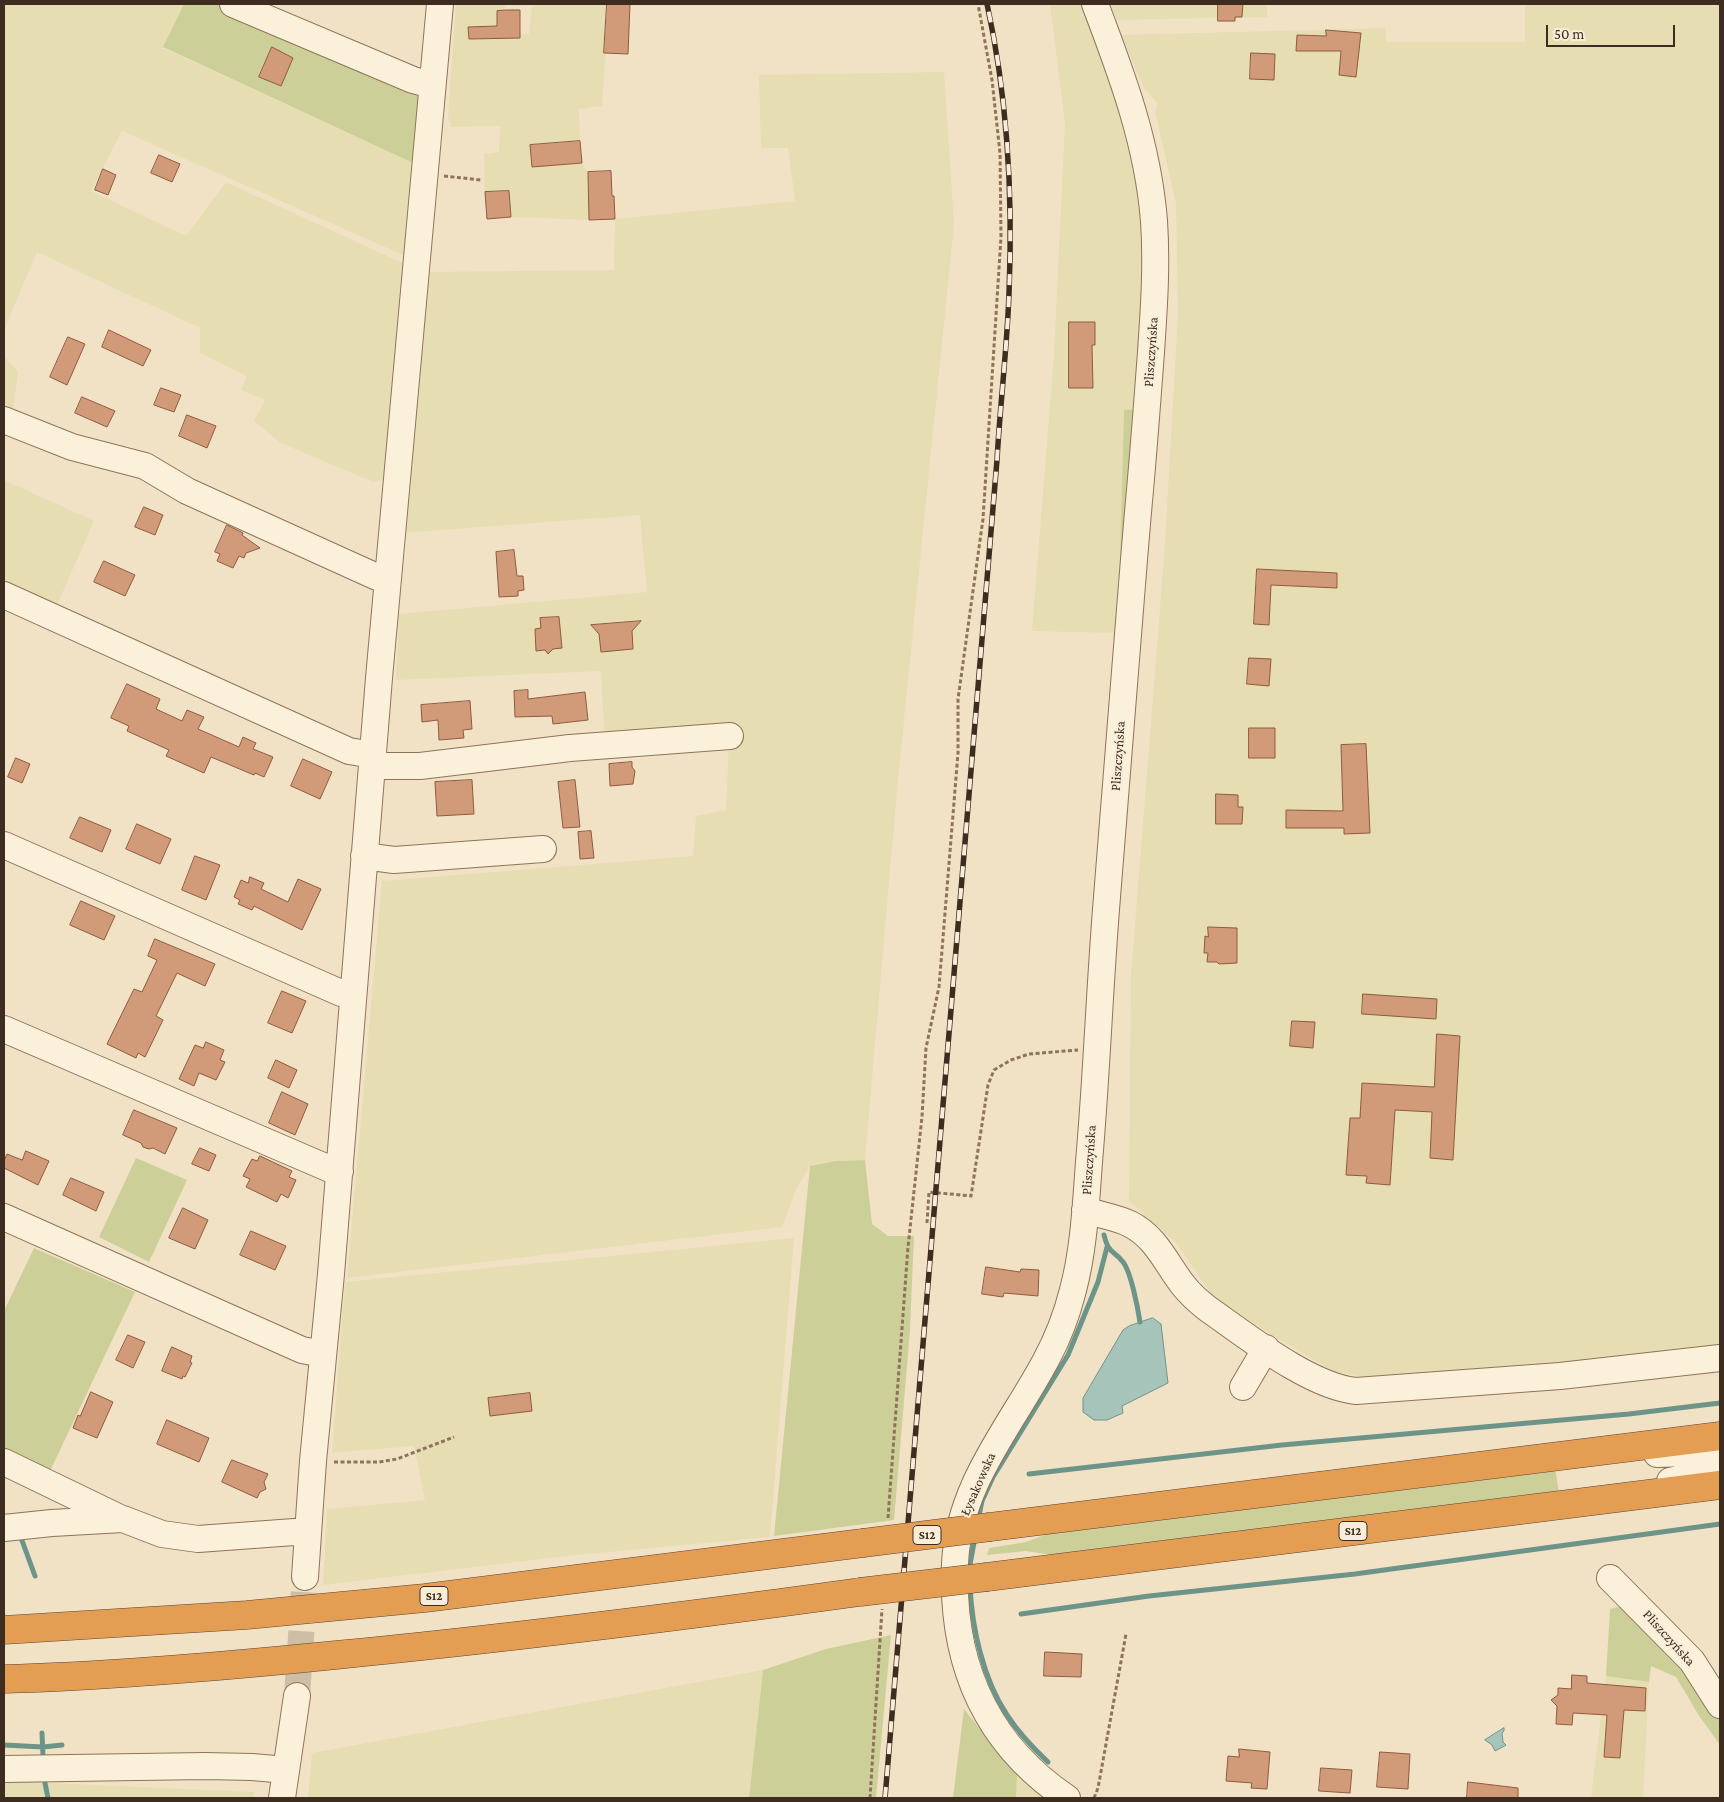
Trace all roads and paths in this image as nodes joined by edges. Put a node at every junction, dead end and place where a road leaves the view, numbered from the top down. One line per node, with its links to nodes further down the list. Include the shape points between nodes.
1 (233, 4): 5 (street, via 413,80)
2 (440, 4): 5 (street)
3 (978, 4): 37 (path, via 992,80 1000,153 1001,237 984,519 958,699 958,753 939,987 926,1048)
4 (1095, 4): 18 (street, Pliszczyńska, via 1120,70 1142,144 1151,193 1156,261)
5 (432, 85): 6 (street)
6 (424, 173): 7 (path); 9 (street)
7 (481, 180)
8 (4, 420): 9 (street, via 72,447 145,466 187,491 377,577)
9 (388, 579): 12 (street)
10 (4, 595): 12 (street)
11 (730, 736): 12 (street, via 570,748 420,766)
12 (372, 760): 15 (street)
13 (4, 845): 16 (street, via 332,989)
14 (543, 849): 15 (street, via 394,860)
15 (364, 856): 16 (street)
16 (353, 995): 19 (street)
17 (4, 1029): 19 (street)
18 (1097, 1049): 20 (street, Pliszczyńska); 22 (path, via 1029,1054 994,1070 988,1085 971,1196 929,1192)
19 (340, 1171): 24 (street)
20 (1085, 1210): 23 (street, Pliszczyńska, via 1128,1223 1148,1236 1195,1298); 52 (street, Łysakowska, via 1076,1277 1060,1329 1045,1363 974,1485 961,1522 955,1561 958,1634 966,1668 980,1701 1015,1753 1041,1779)
21 (4, 1218): 24 (street, via 302,1350)
22 (927, 1223)
23 (1266, 1348): 25 (street, Pliszczyńska, via 1297,1369 1344,1390 1356,1391 1560,1376); 26 (street)
24 (323, 1354): 31 (street)
25 (1720, 1358)
26 (1243, 1387)
27 (1720, 1436): 30 (highway, S12)
28 (454, 1437): 31 (path, via 397,1459 352,1463)
29 (1720, 1452): 30 (street)
30 (1551, 1457): 43 (highway, S12, bridge, via 425,1598 247,1615)
31 (313, 1461): 39 (street)
32 (4, 1462): 36 (street)
33 (1720, 1470): 35 (street)
34 (1720, 1485): 35 (highway, S12)
35 (1563, 1505): 42 (highway, S12, bridge, via 986,1577)
36 (124, 1519): 38 (street); 39 (street, via 162,1534 198,1540)
37 (888, 1522)
38 (4, 1528)
39 (308, 1531): 40 (street)
40 (306, 1577)
41 (1610, 1578): 47 (street, Pliszczyńska, via 1692,1661)
42 (871, 1596): 45 (highway, S12, via 410,1648 166,1670); 51 (path)
43 (4, 1630)
44 (1126, 1634): 53 (path)
45 (4, 1679)
46 (297, 1696): 49 (street)
47 (1720, 1705)
48 (4, 1769): 49 (street, via 204,1766)
49 (286, 1770): 50 (street)
50 (282, 1798)
51 (870, 1798)
52 (1067, 1798)
53 (1094, 1798)

